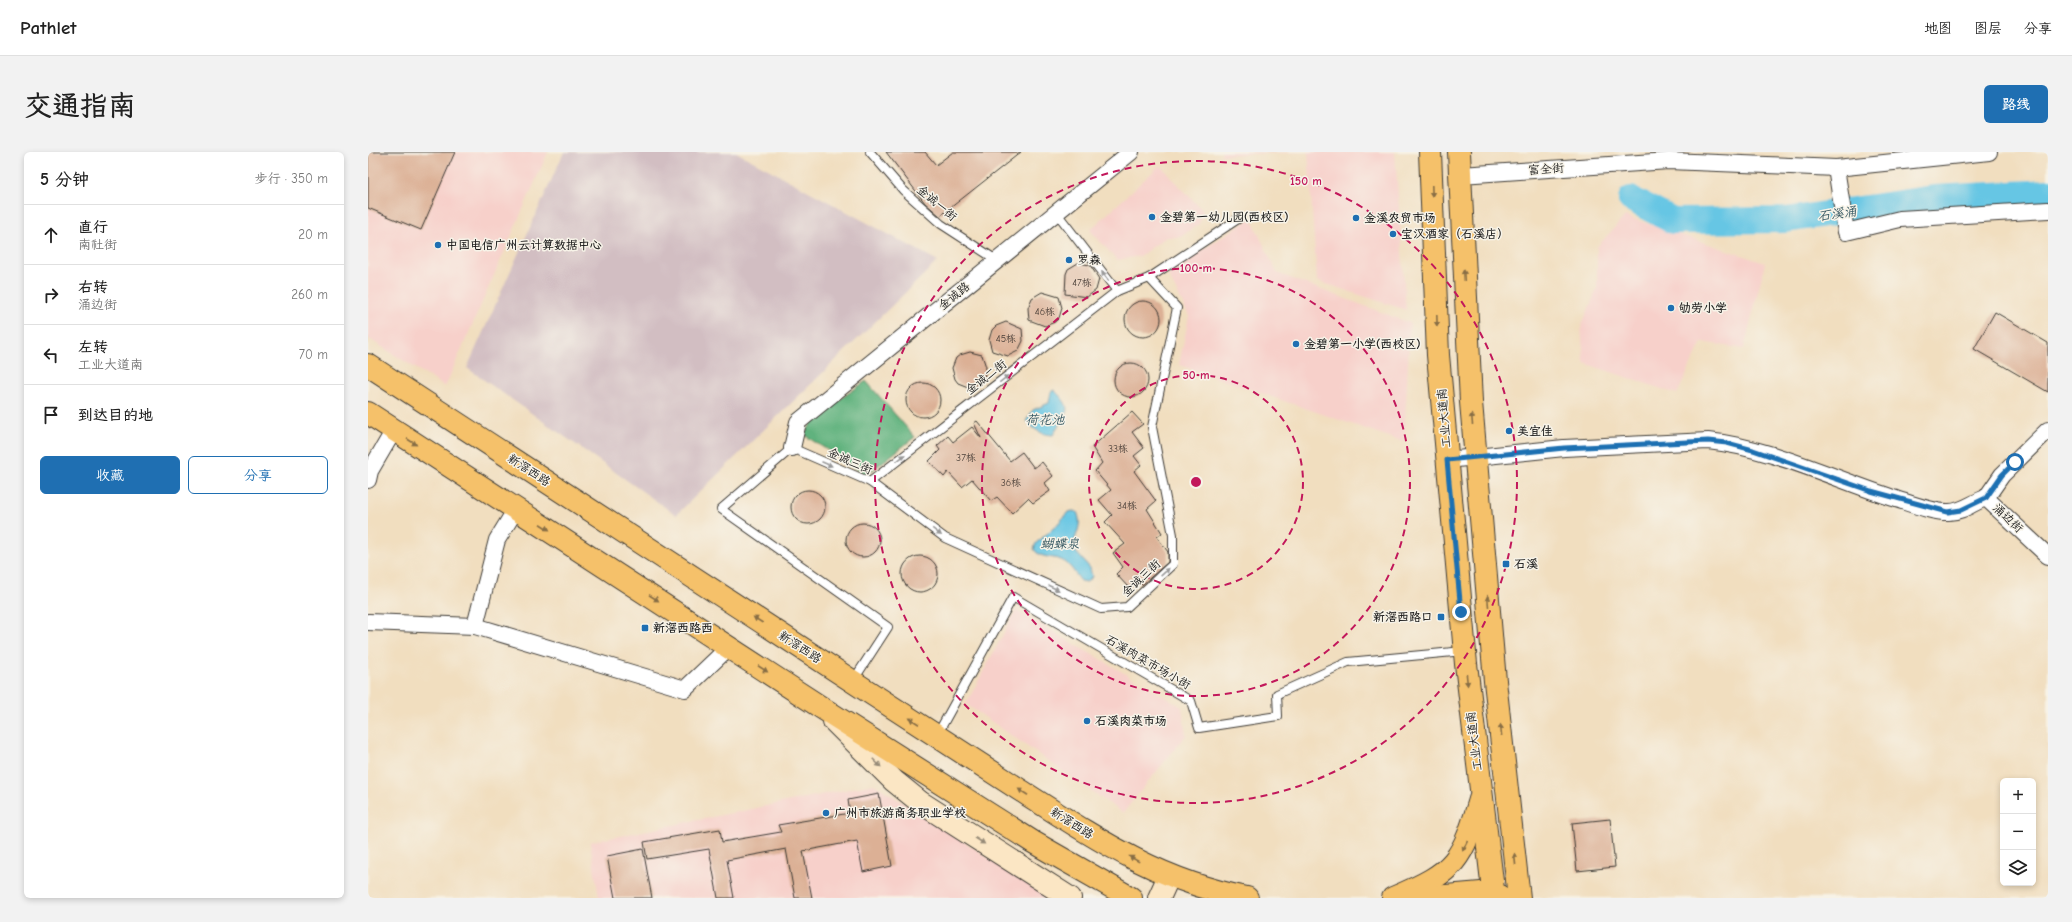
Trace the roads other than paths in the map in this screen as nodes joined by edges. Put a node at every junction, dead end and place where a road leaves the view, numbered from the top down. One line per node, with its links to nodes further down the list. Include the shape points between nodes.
1 (870, 152): 11 (lane, 金诚一街, via 903,190 940,224)
2 (1131, 152): 9 (street, 金诚路)
3 (1430, 152): 20 (main road, 工业大道南, one-way to 20, via 1438,355)
4 (1460, 152): 7 (main road)
5 (1989, 152): 6 (street, 富全街)
6 (1836, 168): 7 (street, 富全街, via 1669,161); 8 (street, via 1846,232 1900,219)
7 (1461, 175): 19 (main road, one-way to 7)
8 (2048, 210)
9 (1056, 212): 11 (street, 金诚路); 13 (lane, one-way to 9)
10 (1238, 219): 12 (lane)
11 (998, 261): 18 (street, 金诚路, via 798,422)
12 (1149, 278): 13 (lane); 22 (lane, 金诚三街, one-way to 12, via 945,538 980,556 1101,609 1127,607 1173,564 1173,535 1152,427 1177,308)
13 (1116, 291): 22 (lane, 金诚二街, one-way to 13)
14 (368, 365): 30 (main road, 新滘西路, one-way to 14)
15 (368, 413): 16 (main road)
16 (394, 430): 21 (street, via 370,471); 24 (main road, one-way to 24)
17 (2048, 430): 23 (street, via 2002,475)
18 (792, 448): 22 (lane, 金诚三街, one-way to 22); 30 (lane, via 721,509 888,627)
19 (1476, 458): 20 (street, 涌边街); 23 (street, 涌边街, via 1564,448 1708,441 1753,450 1871,491 1948,512 1961,510); 42 (main road, one-way to 19, via 1495,681)
20 (1447, 460): 29 (main road, 工业大道南)
21 (368, 480)
22 (870, 482)
23 (1986, 498): 25 (street, 涌边街)
24 (516, 509): 27 (street, via 497,540); 28 (main road, one-way to 28)
25 (2048, 556)
26 (368, 622): 27 (street)
27 (476, 626): 28 (street, via 685,689)
28 (729, 647): 31 (main road, one-way to 31)
29 (1464, 651): 32 (lane, 石溪肉菜市场小街, via 1348,662 1277,694 1278,716 1199,728 1191,701 1013,597); 33 (main road, 工业大道南, one-way to 33)
30 (853, 682): 32 (main road, 新滘西路, one-way to 30)
31 (819, 706): 36 (main road, one-way to 36, via 894,781 920,802); 37 (main road, via 1032,842)
32 (936, 736): 34 (main road, 新滘西路, one-way to 32, via 1100,841)
33 (1481, 796): 35 (main road, 工业大道南); 40 (main road, one-way to 40, via 1469,838 1461,854 1442,873)
34 (1169, 876): 38 (main road); 39 (main road, 新滘西路, via 1222,893)
35 (1496, 896): 41 (main road)
36 (1070, 898)
37 (1131, 898)
38 (1159, 898)
39 (1248, 898)
40 (1393, 898)
41 (1422, 898)
42 (1519, 898)

